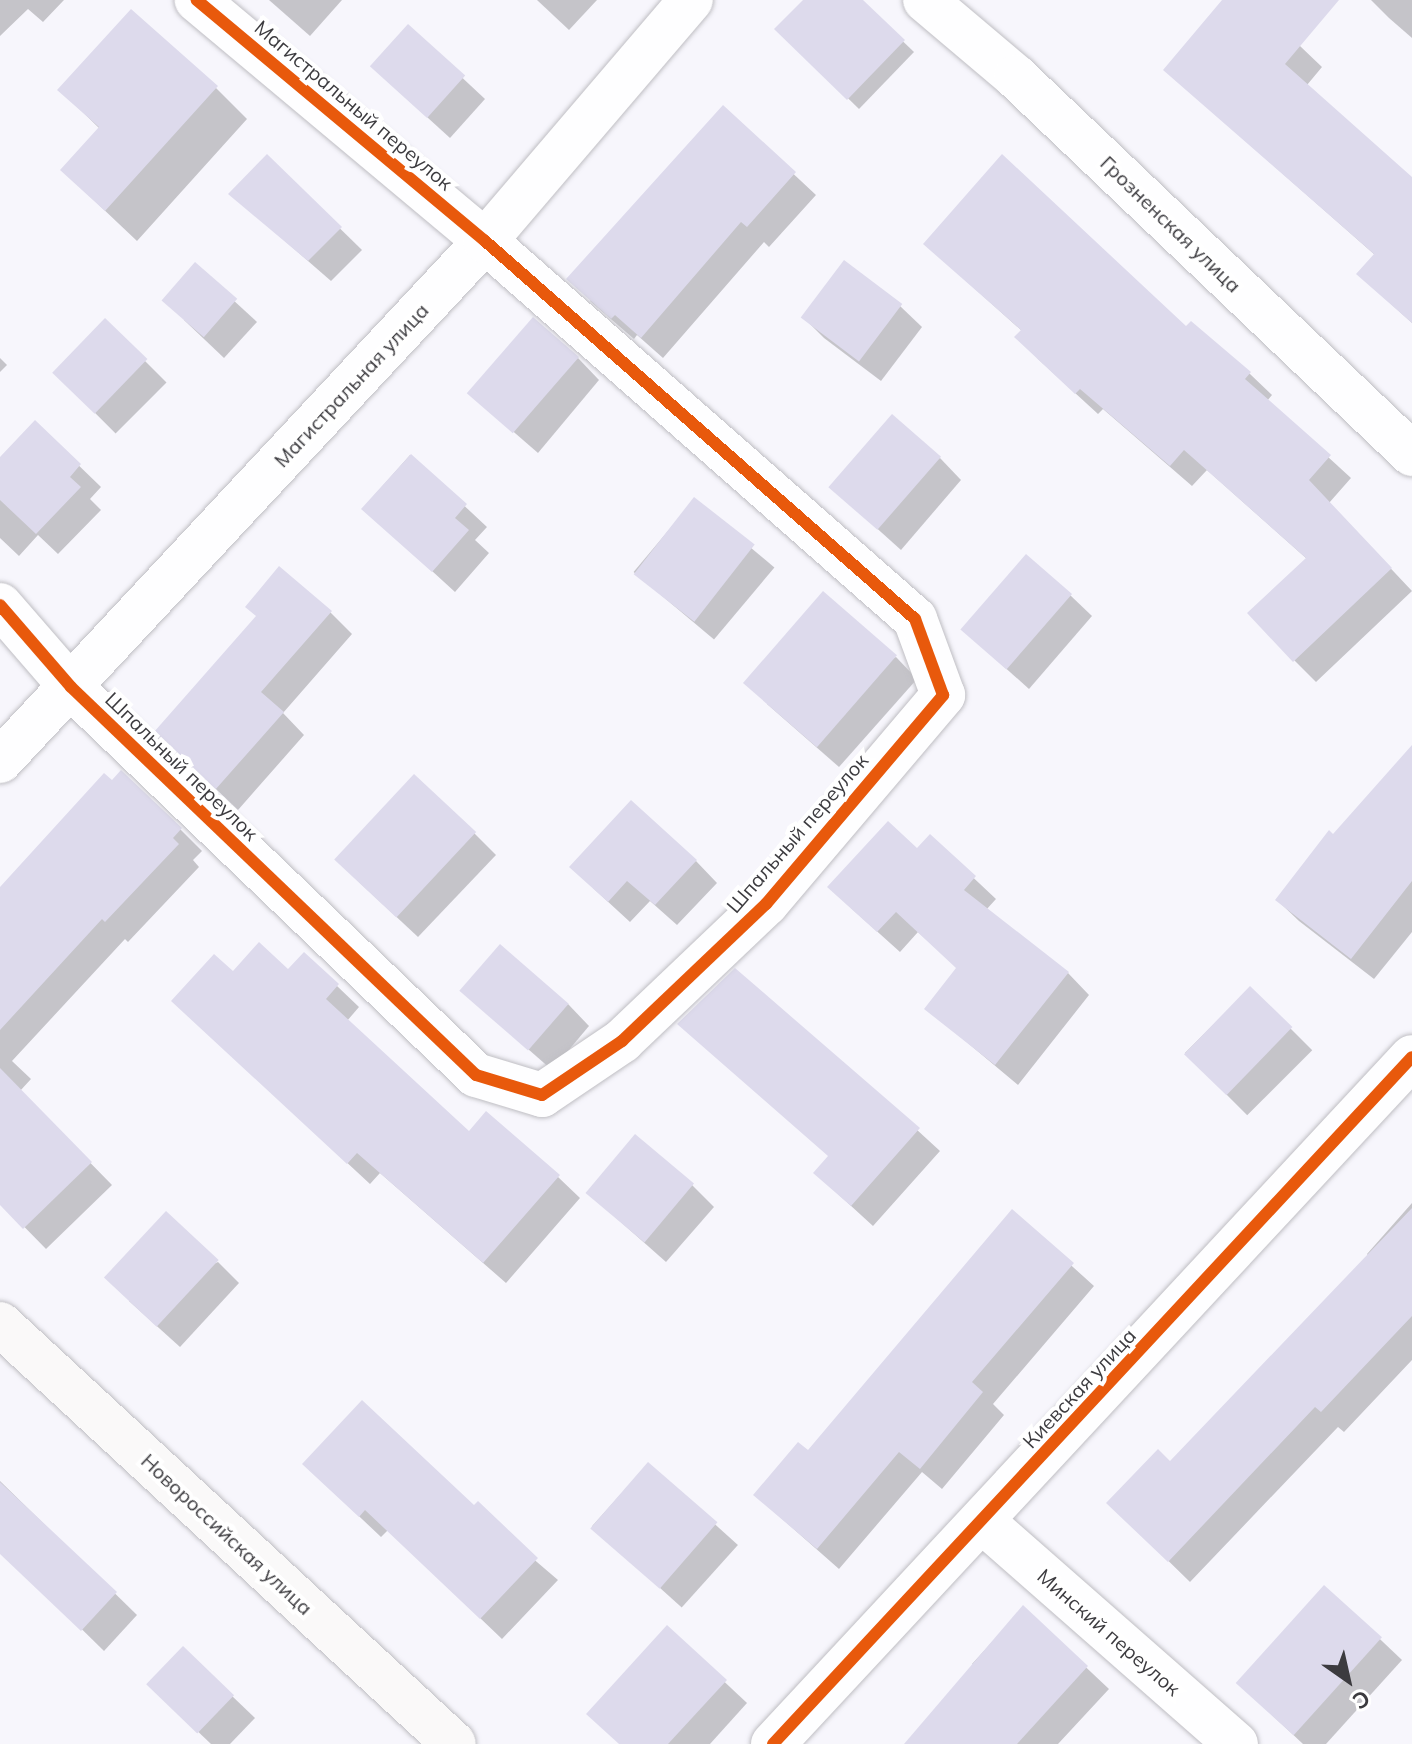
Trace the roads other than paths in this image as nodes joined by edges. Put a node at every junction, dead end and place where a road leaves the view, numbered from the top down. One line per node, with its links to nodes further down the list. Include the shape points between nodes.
1 (197, 0): 4 (street, Магистральный переулок)
2 (691, 0): 4 (street, Магистральная улица)
3 (925, 0): 5 (street, Грозненская улица, via 1016,77)
4 (485, 241): 7 (street, Магистральная улица); 7 (street, Шпальный переулок, via 915,619 943,695 766,904 622,1041 542,1095 476,1075)
5 (1412, 454)
6 (0, 605): 7 (street)
7 (71, 687): 8 (street, Магистральная улица)
8 (0, 761)
9 (1407, 1071): 11 (street, Киевская улица)
10 (0, 1324): 12 (main road, Новороссийская улица)
11 (982, 1521): 13 (street, Киевская улица); 14 (street, Минский переулок)
12 (454, 1744)
13 (773, 1744)
14 (1236, 1744)

